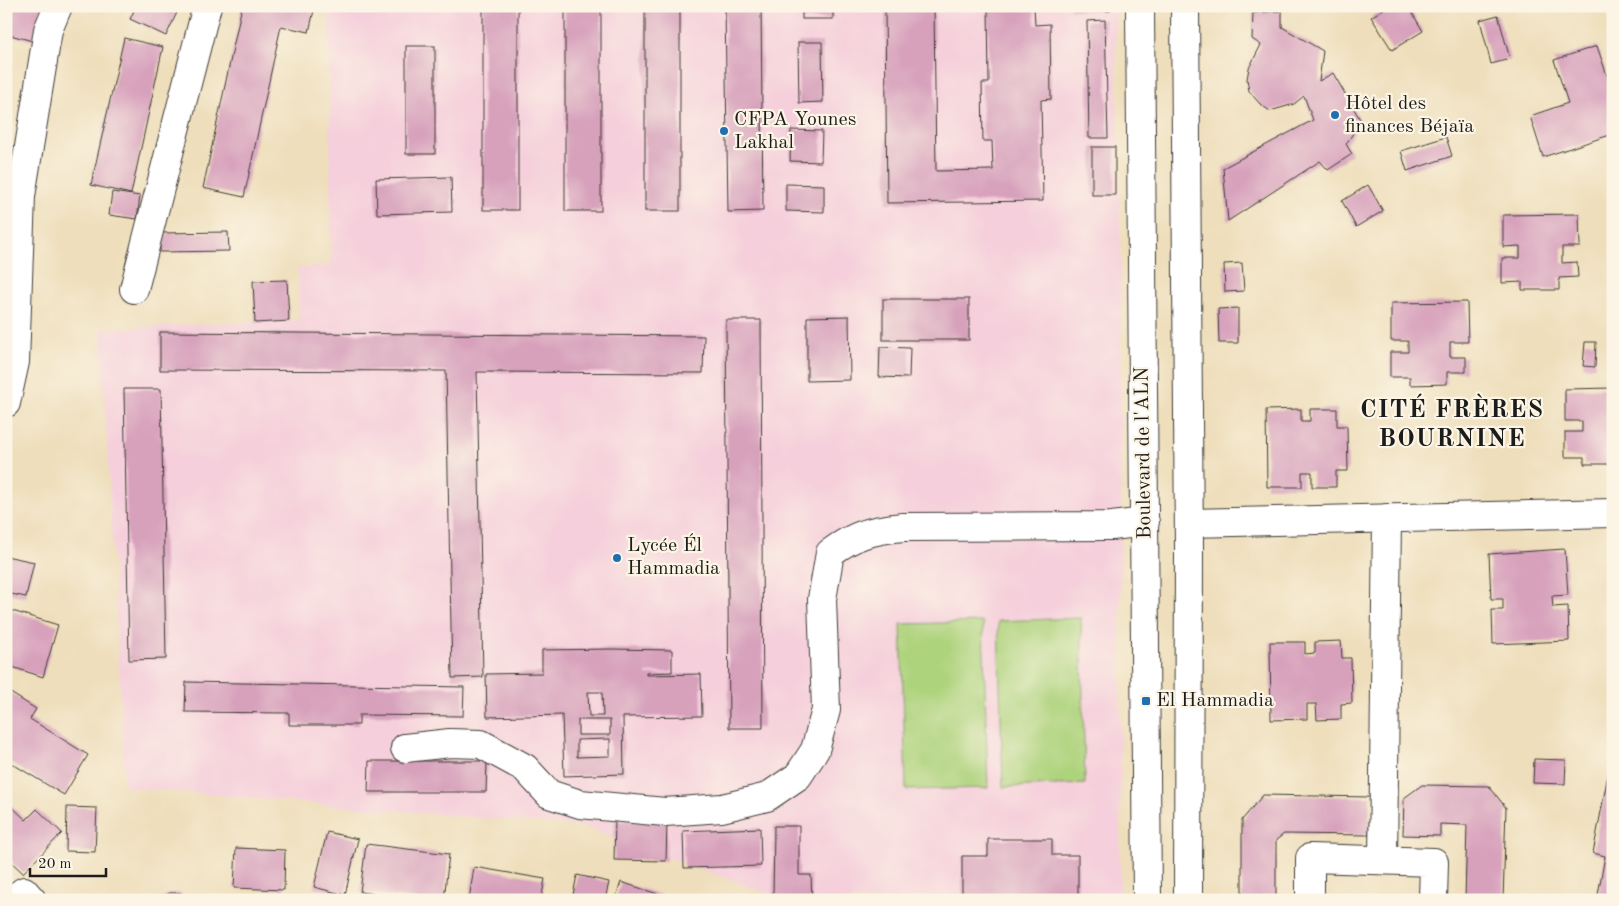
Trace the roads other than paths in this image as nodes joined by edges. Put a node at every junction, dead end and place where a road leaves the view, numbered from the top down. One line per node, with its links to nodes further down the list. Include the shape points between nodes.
1 (58, 6): 6 (main road, via 48,30 21,196 15,362)
2 (207, 6): 5 (main road)
3 (1140, 6): 9 (main road, Boulevard de l'ALN)
4 (1185, 6): 10 (main road)
5 (134, 289)
6 (6, 403)
7 (1613, 513): 8 (main road)
8 (1387, 518): 10 (main road); 12 (main road)
9 (1145, 522): 11 (main road, via 1112,526 903,527 870,530 847,540 830,553 822,599 826,710 815,750 798,776 767,797 722,808 665,812 580,804 549,794 525,768 481,744 450,743); 15 (main road, Boulevard de l'ALN)
10 (1188, 523): 16 (main road)
11 (404, 748)
12 (1383, 860): 17 (main road, via 1310,858); 18 (main road, via 1434,862)
13 (12, 900): 14 (main road, via 24,891)
14 (32, 900)
15 (1147, 900)
16 (1188, 900)
17 (1310, 900)
18 (1433, 900)

